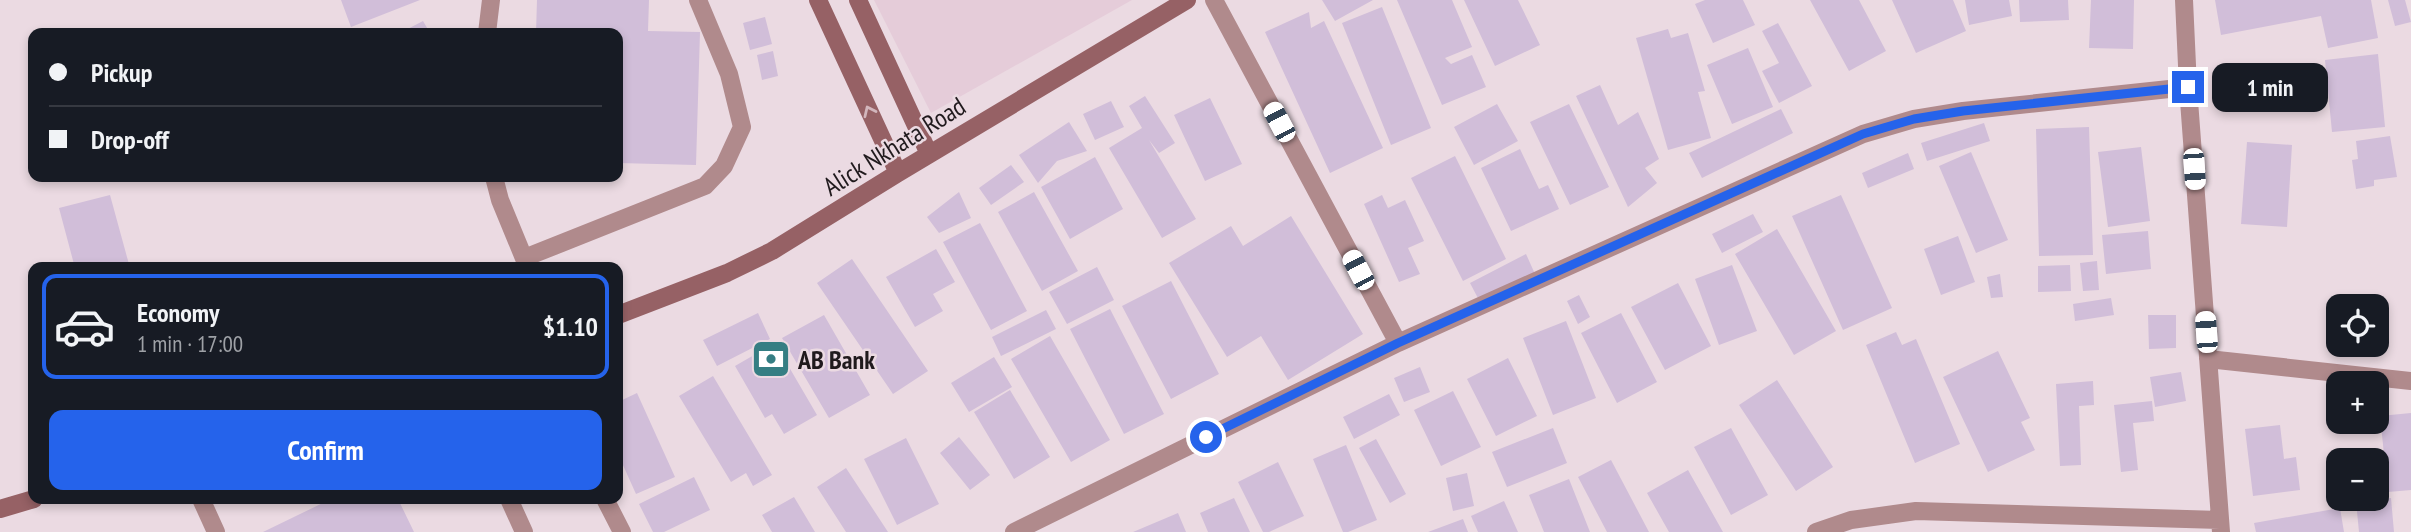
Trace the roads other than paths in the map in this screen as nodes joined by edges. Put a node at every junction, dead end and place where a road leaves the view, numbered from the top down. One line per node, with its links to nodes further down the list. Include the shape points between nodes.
1 (491, 0): 8 (street)
2 (698, 0): 14 (street, via 729,74 742,127 724,166 705,186)
3 (818, 0): 11 (main road, one-way to 3)
4 (858, 0): 10 (main road)
5 (1214, 0): 16 (street)
6 (2184, 0): 9 (street)
7 (1177, 3): 10 (main road, Alick Nkhata Road)
8 (488, 28)
9 (2188, 87): 16 (street, via 1963,111 1863,134); 17 (street)
10 (929, 154): 11 (main road, Alick Nkhata Road)
11 (898, 173): 15 (main road, Alick Nkhata Road, via 772,251)
12 (495, 182): 13 (street)
13 (526, 262)
14 (528, 262)
15 (623, 313)
16 (1398, 343): 28 (street)
17 (2208, 359): 18 (street); 24 (street)
18 (2411, 381)
19 (28, 501): 23 (main road)
20 (203, 504): 25 (street)
21 (511, 504): 26 (street)
22 (608, 504): 27 (street)
23 (0, 509)
24 (2220, 526): 29 (street, via 1916,511 1851,520)
25 (216, 532)
26 (524, 532)
27 (622, 532)
28 (1014, 532)
29 (1816, 532)

